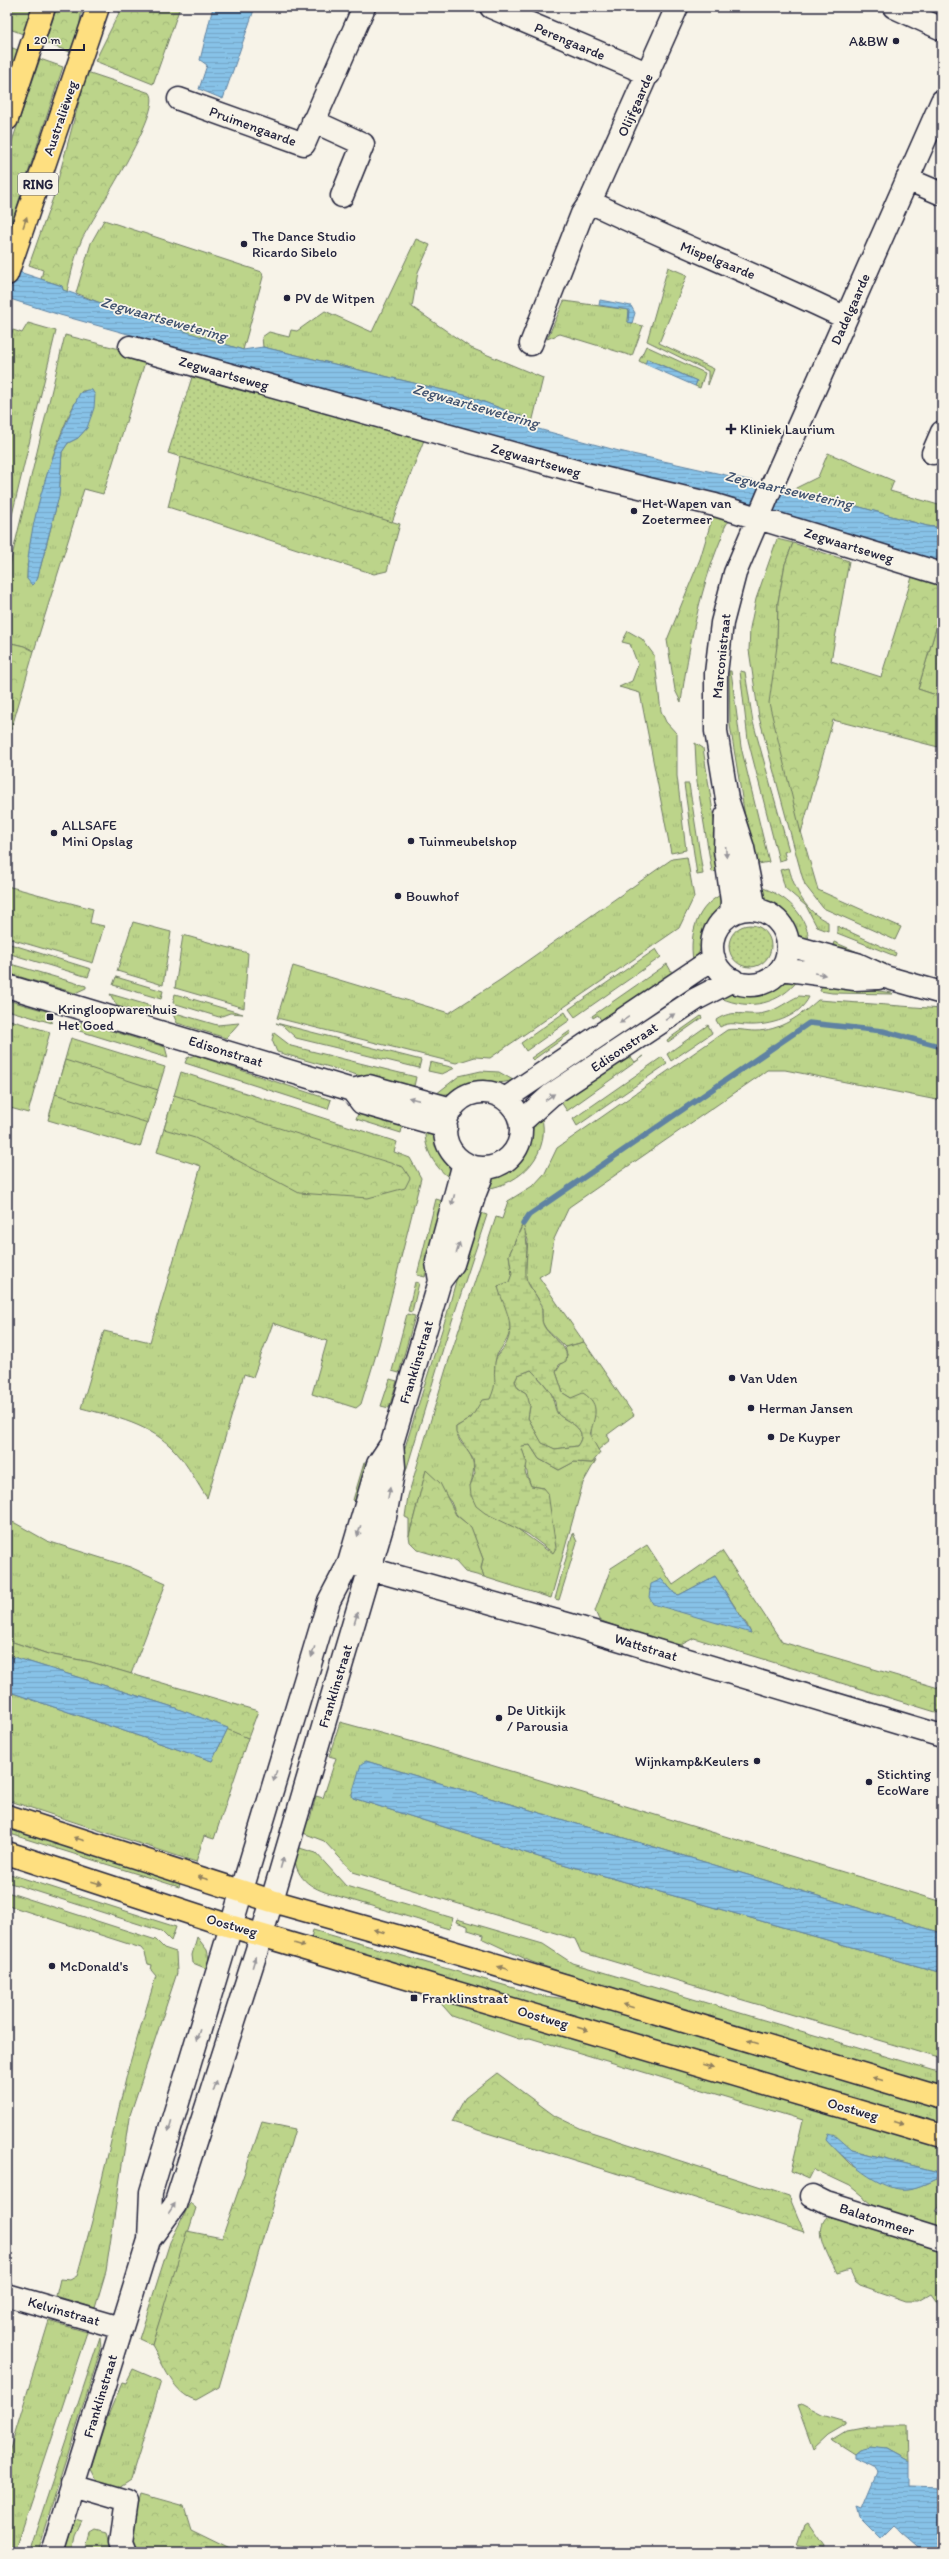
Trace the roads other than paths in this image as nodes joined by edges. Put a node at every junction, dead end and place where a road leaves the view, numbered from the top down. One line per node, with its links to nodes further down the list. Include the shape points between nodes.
1 (44, 7): 11 (main road)
2 (98, 7): 17 (main road, Australiëweg / RING, one-way to 2)
3 (364, 7): 12 (street, Pruimengaarde)
4 (491, 7): 8 (street, Perengaarde)
5 (677, 7): 8 (street, Olijfgaarde)
6 (894, 7): 7 (street)
7 (942, 29)
8 (649, 74): 16 (street, Olijfgaarde)
9 (180, 99): 12 (street, Pruimengaarde, via 304,144)
10 (942, 101): 13 (street, Dadelgaarde)
11 (7, 119)
12 (313, 121): 15 (street, Pruimengaarde, via 363,144)
13 (907, 179): 14 (street); 18 (street, Dadelgaarde)
14 (942, 194)
15 (342, 196)
16 (590, 202): 18 (street, Mispelgaarde, via 678,244 750,272); 19 (street, Olijfgaarde, via 582,214)
17 (10, 267)
18 (846, 318): 23 (street, Dadelgaarde)
19 (531, 344)
20 (130, 347): 23 (street, Zegwaartseweg, via 590,475)
21 (942, 432): 22 (street)
22 (933, 453)
23 (759, 515): 24 (street, Zegwaartseweg); 25 (street, Marconistraat, via 735,573 722,623 717,666 716,731)
24 (942, 574)
25 (727, 799): 26 (street, Marconistraat, via 743,848); 27 (street, Marconistraat, one-way to 27, via 725,850)
26 (755, 909): 27 (street); 28 (street, via 775,918 784,931)
27 (731, 914): 29 (street, via 720,924 714,937)
28 (788, 945): 30 (street); 31 (street, via 857,964)
29 (714, 958): 32 (street, via 724,974); 35 (street, Edisonstraat, one-way to 35)
30 (781, 969): 31 (street, one-way to 31, via 855,978); 32 (street, via 759,984 750,985)
31 (885, 977): 34 (street)
32 (732, 980): 37 (street, Edisonstraat, one-way to 32, via 551,1095 696,1000)
33 (7, 986): 36 (street, Edisonstraat, via 352,1090 369,1086)
34 (942, 993)
35 (505, 1099): 36 (street, via 481,1092 464,1097); 37 (street, via 515,1109)
36 (449, 1118): 38 (street, via 450,1148)
37 (521, 1122): 39 (street, via 520,1138 514,1153 501,1164)
38 (464, 1163): 39 (street); 40 (street, Franklinstraat, one-way to 40, via 437,1262)
39 (485, 1168): 40 (street, Franklinstraat, one-way to 39, via 453,1264)
40 (440, 1281): 41 (street, Franklinstraat)
41 (392, 1442): 42 (street, Franklinstraat, one-way to 42, via 378,1464); 43 (street, Franklinstraat, one-way to 41, via 385,1517 394,1467)
42 (349, 1563): 43 (street, Wattstraat); 47 (street, Franklinstraat, one-way to 47, via 329,1601)
43 (370, 1569): 44 (street, Wattstraat, via 571,1624); 48 (street, Franklinstraat, one-way to 43)
44 (942, 1736)
45 (7, 1816): 47 (main road, one-way to 45)
46 (7, 1853): 49 (main road, Oostweg, one-way to 49)
47 (240, 1890): 48 (main road); 49 (street, Franklinstraat)
48 (272, 1901): 50 (street, Franklinstraat); 51 (main road, one-way to 48, via 446,1950)
49 (230, 1926): 50 (main road, Oostweg); 55 (street, Franklinstraat, one-way to 55, via 151,2192)
50 (262, 1934): 52 (main road, Oostweg, one-way to 52); 55 (street, Franklinstraat, one-way to 50, via 175,2205)
51 (942, 2098)
52 (942, 2136)
53 (812, 2196): 54 (street, Balatonmeer, via 826,2203)
54 (942, 2239)
55 (149, 2240): 57 (street, Franklinstraat)
56 (7, 2295): 57 (street, Kelvinstraat)
57 (122, 2328): 58 (street, Franklinstraat)
58 (72, 2485): 59 (street, Franklinstraat); 60 (street, via 127,2501 121,2542)
59 (52, 2552)
60 (125, 2552)

